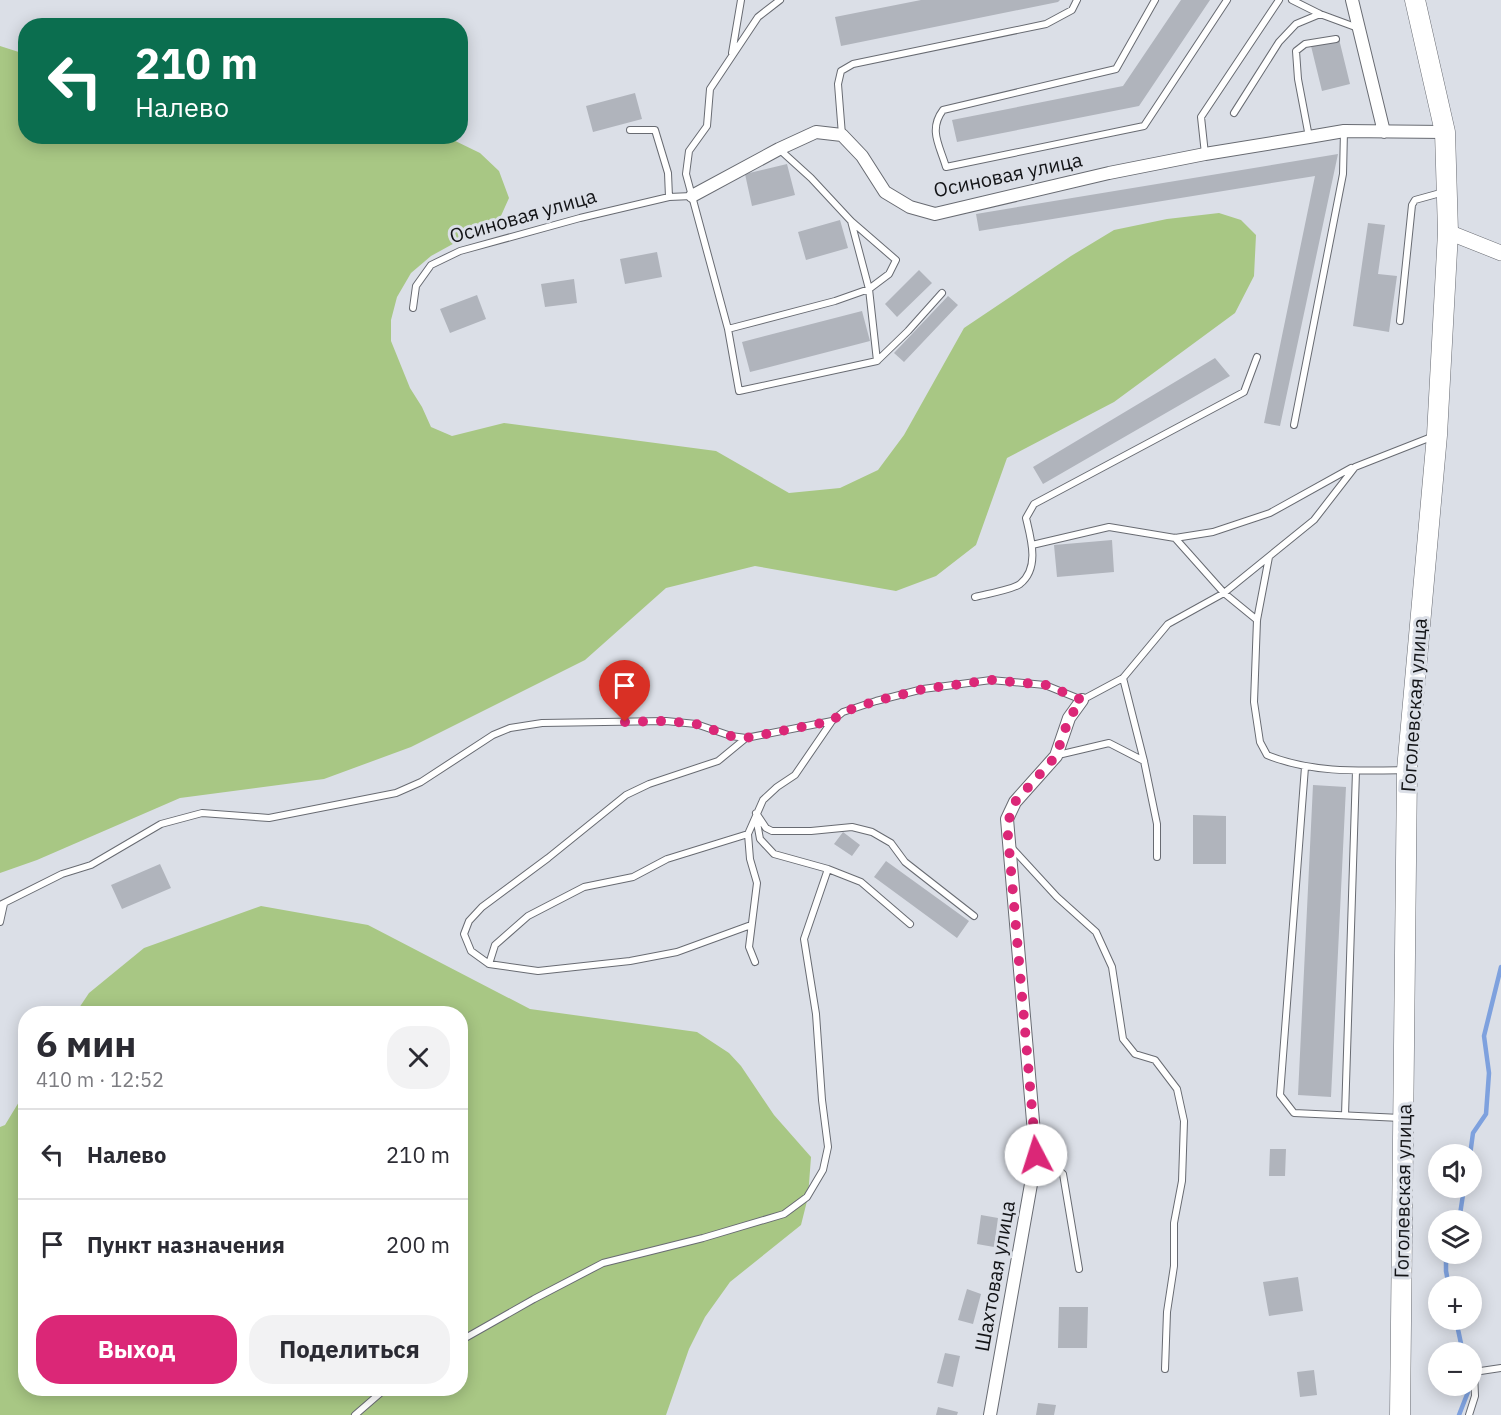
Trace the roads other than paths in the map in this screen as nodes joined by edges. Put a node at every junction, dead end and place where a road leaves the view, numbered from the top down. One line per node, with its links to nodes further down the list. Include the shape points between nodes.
1 (741, 0): 13 (lane)
2 (780, 0): 13 (lane, via 758,17)
3 (1077, 0): 19 (lane, via 1072,10 1046,24 853,64 841,71 838,84)
4 (1155, 0): 5 (lane, via 1116,69 943,110 934,129 946,167 1144,126)
5 (1227, 0)
6 (1278, 0): 22 (lane, via 1201,117)
7 (1292, 0): 10 (lane)
8 (1352, 0): 11 (street)
9 (1415, 0): 18 (main road, Гоголевская улица)
10 (1320, 14): 11 (lane); 14 (lane, via 1296,24 1279,42)
11 (1360, 28): 17 (street)
12 (1336, 39): 20 (lane, via 1305,44 1296,51)
13 (731, 56): 24 (lane, via 710,89 707,126 690,151 686,174)
14 (1234, 113)
15 (630, 130): 25 (lane, via 655,130 668,173)
16 (1344, 132): 17 (street, Осиновая улица); 20 (street, Осиновая улица); 36 (lane, via 1343,174)
17 (1384, 132): 18 (street, Осиновая улица)
18 (1445, 132): 23 (main road, Гоголевская улица)
19 (842, 135): 21 (street, Осиновая улица, via 816,132); 22 (street, Осиновая улица, via 862,156 885,192 910,207 935,214)
20 (1309, 137): 22 (street, Осиновая улица)
21 (779, 149): 24 (street, Осиновая улица); 26 (lane)
22 (1205, 154)
23 (1447, 191): 27 (main road, Гоголевская улица); 32 (lane, via 1415,200 1412,205)
24 (692, 196): 25 (lane, Осиновая улица); 33 (lane)
25 (669, 197): 31 (lane, Осиновая улица, via 460,251 431,265 416,286)
26 (851, 221): 29 (lane); 29 (lane, via 896,260 889,274)
27 (1449, 232): 28 (street); 37 (main road, Гоголевская улица)
28 (1501, 254)
29 (869, 289): 33 (lane); 35 (lane)
30 (942, 293): 35 (lane)
31 (413, 308)
32 (1400, 321)
33 (728, 328): 35 (lane, via 739,391)
34 (1257, 357): 40 (lane, via 1244,392 1034,504 1026,518)
35 (877, 361)
36 (1294, 424)
37 (1437, 435): 38 (lane); 52 (main road, Гоголевская улица)
38 (1354, 467): 39 (lane, via 1270,513 1213,532); 41 (lane, via 1314,520)
39 (1175, 538): 40 (lane, via 1109,527); 42 (lane)
40 (1032, 545): 43 (lane, via 1031,572 1019,585)
41 (1269, 556): 42 (lane); 44 (lane)
42 (1224, 593): 44 (lane); 45 (lane, via 1168,624)
43 (975, 597)
44 (1257, 620): 51 (lane, via 1254,702 1260,742 1267,755)
45 (1123, 678): 46 (lane); 50 (lane)
46 (1082, 700): 47 (lane, via 1046,685 991,680 924,689 876,701 843,712); 49 (street, Шахтовая улица, via 1069,718)
47 (832, 721): 48 (lane); 54 (lane, via 795,775 763,800)
48 (746, 738): 59 (lane, via 696,724 666,721 542,723 510,728 396,793 268,818 202,813 160,824 91,865 62,874); 65 (lane, via 718,761 626,795 482,907 469,921 464,934 471,951)
49 (1056, 756): 50 (lane, via 1109,744); 56 (street, Шахтовая улица, via 1012,808 1007,825)
50 (1144, 762): 57 (lane, via 1157,824)
51 (1305, 767): 53 (lane); 66 (lane, via 1280,1095 1293,1113)
52 (1407, 770): 53 (lane); 67 (main road, Гоголевская улица)
53 (1356, 771): 66 (lane)
54 (756, 813): 55 (lane); 58 (lane, via 760,839 774,854); 60 (lane, via 772,831 852,827 872,832 891,843 905,862)
55 (748, 834): 63 (lane, via 757,883); 65 (lane, via 667,859 633,877 584,887 528,916 495,945)
56 (1009, 845): 68 (street, Шахтовая улица); 72 (lane, via 1096,933 1112,967 1123,1039 1135,1054 1155,1060 1177,1089 1185,1121)
57 (1157, 857)
58 (828, 869): 62 (lane, via 861,882); 70 (lane, via 804,939 816,1014 828,1147 824,1170 807,1197 784,1214 603,1263)
59 (2, 905): 61 (lane)
60 (974, 916)
61 (0, 922)
62 (910, 924)
63 (751, 925): 64 (lane, via 748,947); 65 (lane, via 677,952 630,961 538,971)
64 (755, 962)
65 (489, 964)
66 (1345, 1115): 67 (lane)
67 (1404, 1118): 76 (main road, Гоголевская улица)
68 (1036, 1155): 69 (lane, via 1063,1174); 75 (street, Шахтовая улица)
69 (1079, 1269)
70 (468, 1336)
71 (1501, 1368): 77 (lane, via 1474,1372)
72 (1165, 1369)
73 (377, 1396): 74 (lane)
74 (356, 1415)
75 (990, 1415)
76 (1400, 1415)
77 (1469, 1415)

